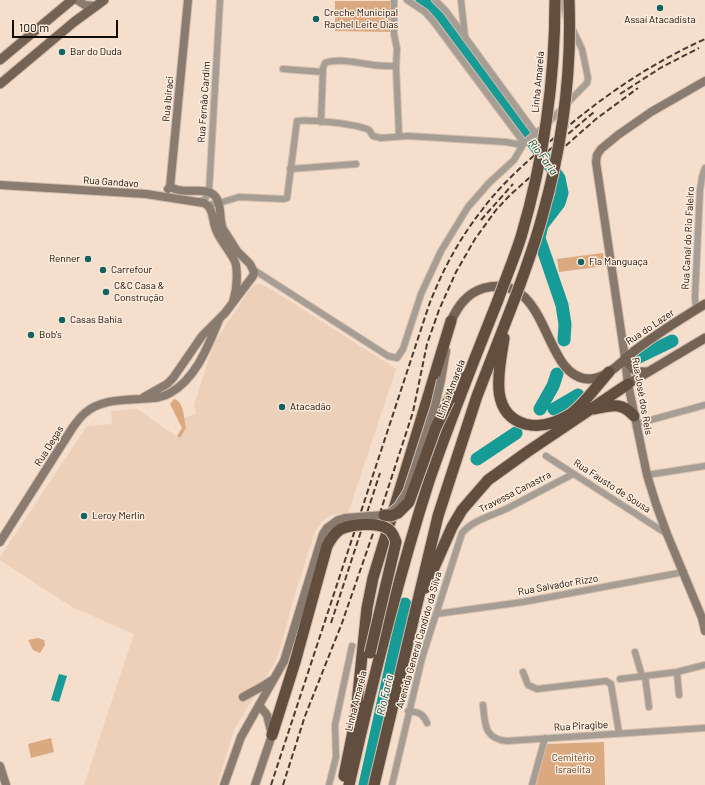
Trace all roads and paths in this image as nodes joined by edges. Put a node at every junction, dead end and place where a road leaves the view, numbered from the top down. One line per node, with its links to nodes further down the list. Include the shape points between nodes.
1 (72, 0): 15 (main road)
2 (77, 0): 13 (street, via 85,5)
3 (104, 0): 13 (main road)
4 (188, 0): 28 (street, Rua Ibiraci)
5 (220, 0): 29 (street, Rua Fernão Cardim)
6 (394, 0): 16 (street)
7 (407, 0): 23 (street, via 433,20)
8 (435, 0): 14 (street)
9 (461, 0): 14 (street)
10 (555, 0): 44 (highway, Linha Amarela, bridge, via 551,96 535,185 520,238)
11 (563, 0): 23 (street, via 566,18 582,49 588,80 578,93)
12 (569, 0): 42 (highway, bridge, via 569,66 565,108 543,216)
13 (96, 6): 20 (main road)
14 (465, 37): 23 (street)
15 (0, 60)
16 (396, 66): 18 (street, via 331,61 323,66); 22 (street)
17 (283, 70): 18 (street)
18 (323, 72): 21 (street)
19 (705, 81): 46 (street, Rua José dos Reis, via 651,112 606,144 596,155)
20 (0, 84)
21 (321, 122): 22 (street, via 354,126 369,130 373,136 381,138); 26 (street, via 297,121)
22 (399, 136): 23 (street, via 506,142)
23 (528, 140): 35 (street, via 514,160 468,207 441,251 422,294 404,349 397,358 388,356)
24 (356, 164): 26 (street)
25 (705, 168): 39 (street, Rua Canal do Rio Faleiro, via 700,190)
26 (290, 169): 32 (street, Rua Gandavo, via 287,198 239,197)
27 (0, 185): 30 (street, Rua Gandavo)
28 (170, 187): 29 (street, via 185,191); 30 (street)
29 (209, 192): 31 (street); 32 (street)
30 (162, 196): 31 (street, Rua Gandavo)
31 (205, 203): 32 (street, Rua Gandavo); 34 (street, via 212,212 216,230)
32 (219, 203): 33 (street, via 222,226)
33 (245, 261): 34 (street, via 239,262); 35 (street)
34 (237, 268): 36 (street, via 245,278); 37 (street, Rua Degas, via 238,287)
35 (254, 270): 36 (street)
36 (251, 278): 37 (street, Rua Degas)
37 (233, 302): 40 (street, Rua Degas)
38 (705, 304): 39 (main road, Rua do Lazer)
39 (696, 309): 46 (main road, Rua do Lazer)
40 (219, 320): 45 (street, Rua Degas); 49 (street, Rua Degas, via 206,350)
41 (451, 321): 47 (main road, via 461,303 471,294 490,287 503,287 522,295 533,308 542,320 560,361 573,373 590,379); 59 (street, bridge, via 435,406 407,492 398,506); 83 (highway, via 373,578 367,608)
42 (506, 324): 47 (highway, via 499,389 501,402 506,411 519,422 543,425 560,420 579,406); 65 (highway, via 477,396 455,461 438,516)
43 (705, 338): 48 (main road)
44 (483, 340): 59 (highway, bridge, via 436,426 409,502 398,513); 95 (highway, Linha Amarela, via 455,410 409,548 379,658)
45 (199, 341): 49 (street, via 194,356 182,375); 51 (street, Rua Degas, via 167,384)
46 (625, 358): 47 (main road, Rua do Lazer); 48 (main road, via 636,371); 50 (street, Rua José dos Reis)
47 (609, 372)
48 (646, 372): 50 (main road)
49 (182, 384): 51 (street, Rua Degas, via 164,396)
50 (628, 384): 53 (highway); 54 (street, Rua José dos Reis)
51 (141, 399): 62 (street, Rua Degas, via 103,403 84,414 73,427)
52 (705, 405): 54 (street)
53 (589, 410): 54 (highway, via 619,406 627,409); 65 (highway, via 488,480 473,496 452,527)
54 (635, 420): 58 (street, Rua José dos Reis)
55 (546, 456): 57 (street, Rua Fausto de Sousa)
56 (705, 466): 58 (street)
57 (573, 474): 60 (street, Travessa Canastra); 61 (street, Rua Fausto de Sousa)
58 (647, 475): 61 (street, Rua José dos Reis)
59 (384, 515): 70 (street, bridge, via 345,518 332,523 323,534)
60 (467, 528): 64 (street, Avenida General Candido da Silva, via 459,540)
61 (667, 534): 63 (street, Rua José dos Reis)
62 (0, 542)
63 (684, 572): 64 (street, Rua Salvador Rizzo, via 522,602); 66 (street, Rua José dos Reis)
64 (436, 614): 82 (street, Avenida General Candido da Silva)
65 (413, 618): 96 (highway)
66 (703, 618): 67 (street, Rua José dos Reis)
67 (705, 631)
68 (352, 646): 93 (street, via 336,725 336,757)
69 (635, 652): 74 (street)
70 (289, 662): 75 (street); 83 (highway, bridge, via 331,538 349,526 373,524 387,528 396,542); 87 (highway)
71 (705, 665): 73 (street)
72 (523, 672): 86 (street, via 528,685 538,689 609,682)
73 (677, 672): 74 (street); 77 (street)
74 (644, 676): 76 (street); 81 (street)
75 (274, 679): 78 (street); 79 (street)
76 (620, 679)
77 (679, 695)
78 (243, 697)
79 (259, 705): 87 (street, via 267,715); 91 (street, via 241,737)
80 (483, 705): 88 (street, Rua Piragibe, via 485,724 489,733 498,740)
81 (649, 707)
82 (408, 711): 84 (street, via 421,714); 97 (street, Avenida General Candido da Silva)
83 (356, 712): 94 (highway)
84 (427, 723)
85 (705, 728): 86 (street, Rua Piragibe)
86 (619, 733): 88 (street, Rua Piragibe)
87 (272, 735): 92 (street)
88 (545, 738): 98 (street)
89 (0, 766): 90 (street)
90 (6, 785)
91 (224, 785)
92 (255, 785)
93 (329, 785)
94 (342, 785)
95 (349, 785)
96 (374, 785)
97 (392, 785)
98 (532, 785)

